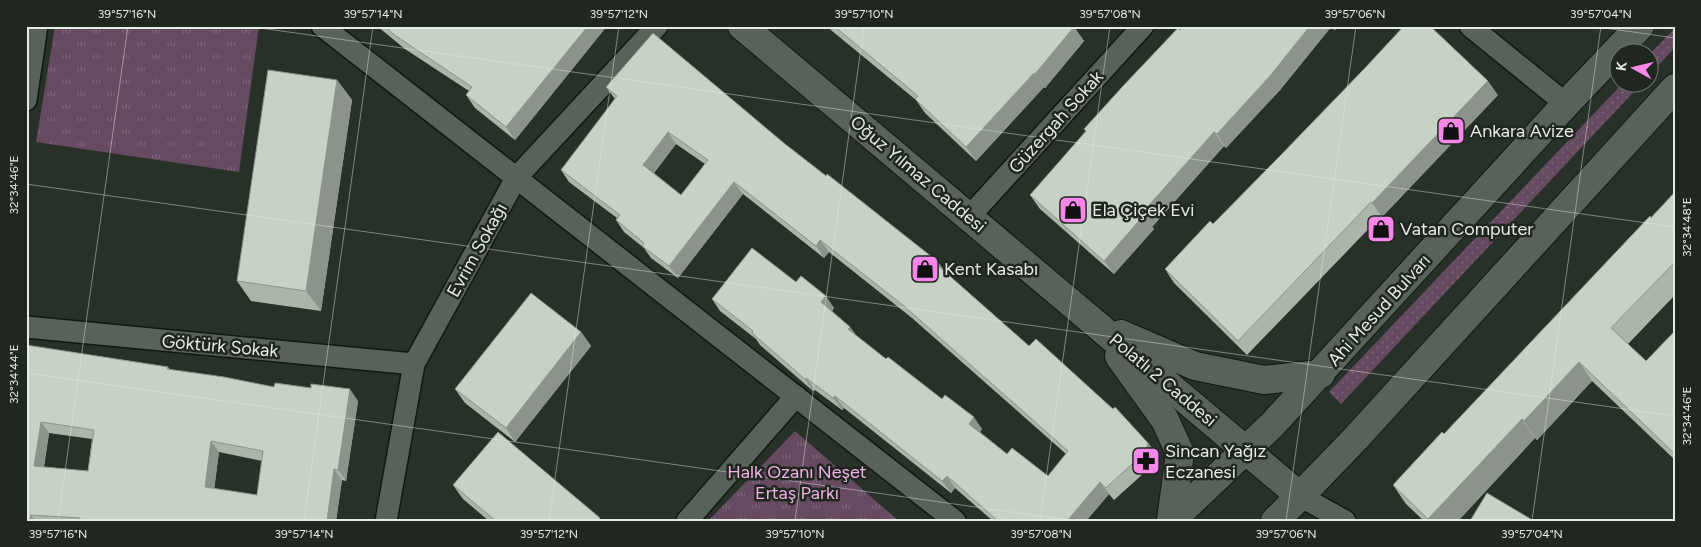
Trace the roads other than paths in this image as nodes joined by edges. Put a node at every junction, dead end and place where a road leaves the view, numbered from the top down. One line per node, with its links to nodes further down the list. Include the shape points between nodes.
1 (37, 26): 9 (street)
2 (322, 26): 11 (street)
3 (658, 26): 11 (street, Evrim Sokağı)
4 (742, 26): 12 (main road, Oğuz Yılmaz Caddesi)
5 (1470, 26): 10 (street)
6 (1640, 26): 10 (main road, Ahi Mesud Bulvarı)
7 (1134, 29): 12 (street, Güzergah Sokak)
8 (1675, 88): 19 (main road)
9 (26, 100)
10 (1566, 104): 16 (main road, Ahi Mesud Bulvarı)
11 (516, 178): 15 (street, Evrim Sokağı); 17 (street)
12 (969, 217): 13 (main road, Oğuz Yılmaz Caddesi)
13 (1094, 322): 16 (main road, via 1195,366 1264,380); 18 (main road, Polatlı 2 Caddesi); 23 (main road, via 1165,420 1180,453)
14 (26, 327): 15 (street, Göktürk Sokak)
15 (414, 364): 20 (street, Evrim Sokağı)
16 (1321, 374): 18 (main road, Ahi Mesud Bulvarı)
17 (796, 396): 21 (street); 22 (street)
18 (1246, 450): 19 (main road, Polatlı 2 Caddesi); 23 (main road, Ahi Mesud Bulvarı)
19 (1300, 496): 24 (main road); 25 (street)
20 (386, 521)
21 (687, 521)
22 (955, 521)
23 (1171, 521)
24 (1275, 521)
25 (1345, 521)

